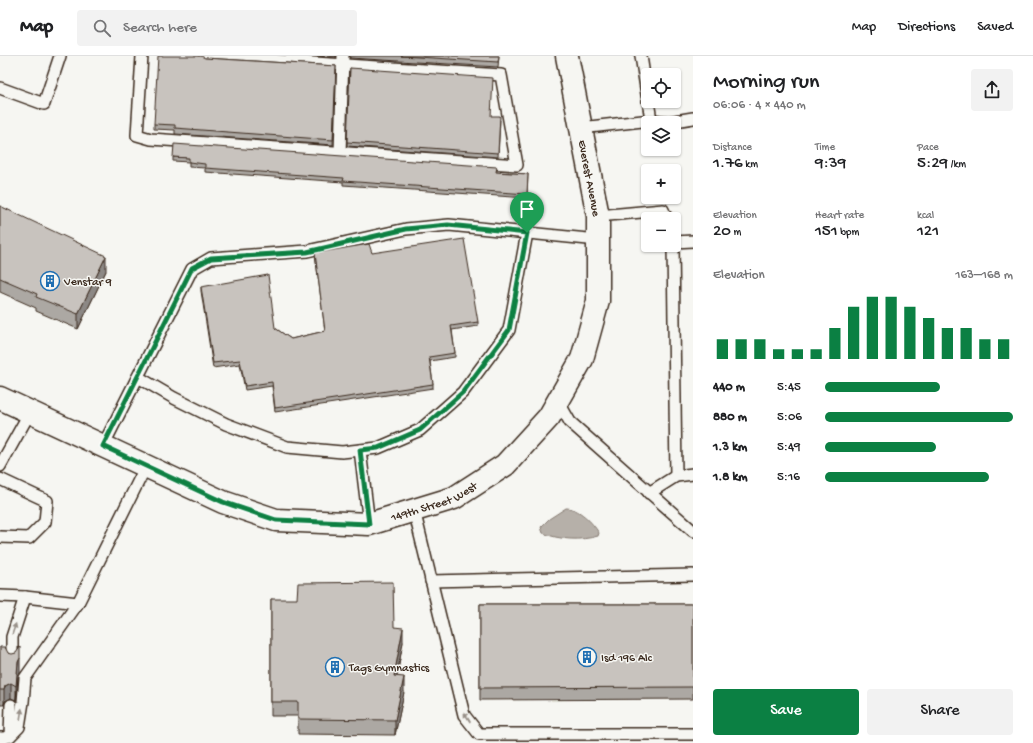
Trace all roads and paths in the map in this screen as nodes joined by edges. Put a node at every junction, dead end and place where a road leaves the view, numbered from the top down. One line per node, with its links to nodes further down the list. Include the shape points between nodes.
1 (60, 56): 8 (lane, via 44,104)
2 (142, 56): 13 (lane, via 138,135 151,139)
3 (205, 56): 6 (lane)
4 (566, 56): 12 (street, Everest Avenue)
5 (641, 56): 7 (lane)
6 (343, 61): 13 (lane); 13 (lane, via 501,75 517,165)
7 (643, 68)
8 (0, 88)
9 (693, 118): 10 (lane)
10 (681, 120)
11 (641, 121): 12 (lane)
12 (581, 128): 17 (street, Everest Avenue)
13 (340, 152)
14 (641, 212): 16 (lane)
15 (641, 212): 17 (lane)
16 (664, 212)
17 (598, 216): 19 (street, Everest Avenue)
18 (527, 233): 19 (lane); 24 (lane, via 448,225 406,229 307,252 211,258 192,268); 29 (lane, via 509,330 463,392 420,430 378,448)
19 (598, 240): 23 (street, Everest Avenue)
20 (693, 241): 21 (lane)
21 (681, 242)
22 (673, 252): 33 (lane)
23 (598, 301): 26 (street, 149th Street West, via 582,359)
24 (138, 377): 28 (lane); 29 (lane, via 226,424 287,447 342,452)
25 (0, 398): 27 (street, 149th Street West)
26 (558, 401): 35 (lane, via 570,422); 36 (street, 149th Street West, via 549,416 505,465 454,498)
27 (30, 412): 28 (street, 149th Street West); 30 (lane)
28 (103, 446): 31 (street, 149th Street West)
29 (360, 450): 37 (lane)
30 (0, 466)
31 (146, 466): 37 (street, 149th Street West, via 223,502 276,520); 44 (lane)
32 (693, 474): 33 (lane)
33 (676, 476): 35 (lane)
34 (0, 480): 39 (lane, via 47,501 45,522 29,538)
35 (649, 493): 38 (lane)
36 (414, 510): 37 (street, 149th Street West); 41 (lane)
37 (369, 524)
38 (693, 531)
39 (0, 537)
40 (693, 575): 41 (lane)
41 (431, 581): 47 (lane, one-way to 41, via 479,734 464,715)
42 (1, 596): 43 (lane)
43 (25, 597): 44 (lane); 45 (lane, one-way to 43, via 12,637)
44 (78, 604): 48 (lane, one-way to 44, via 19,727 25,678)
45 (12, 662)
46 (11, 705): 48 (lane)
47 (693, 734)
48 (5, 737)

